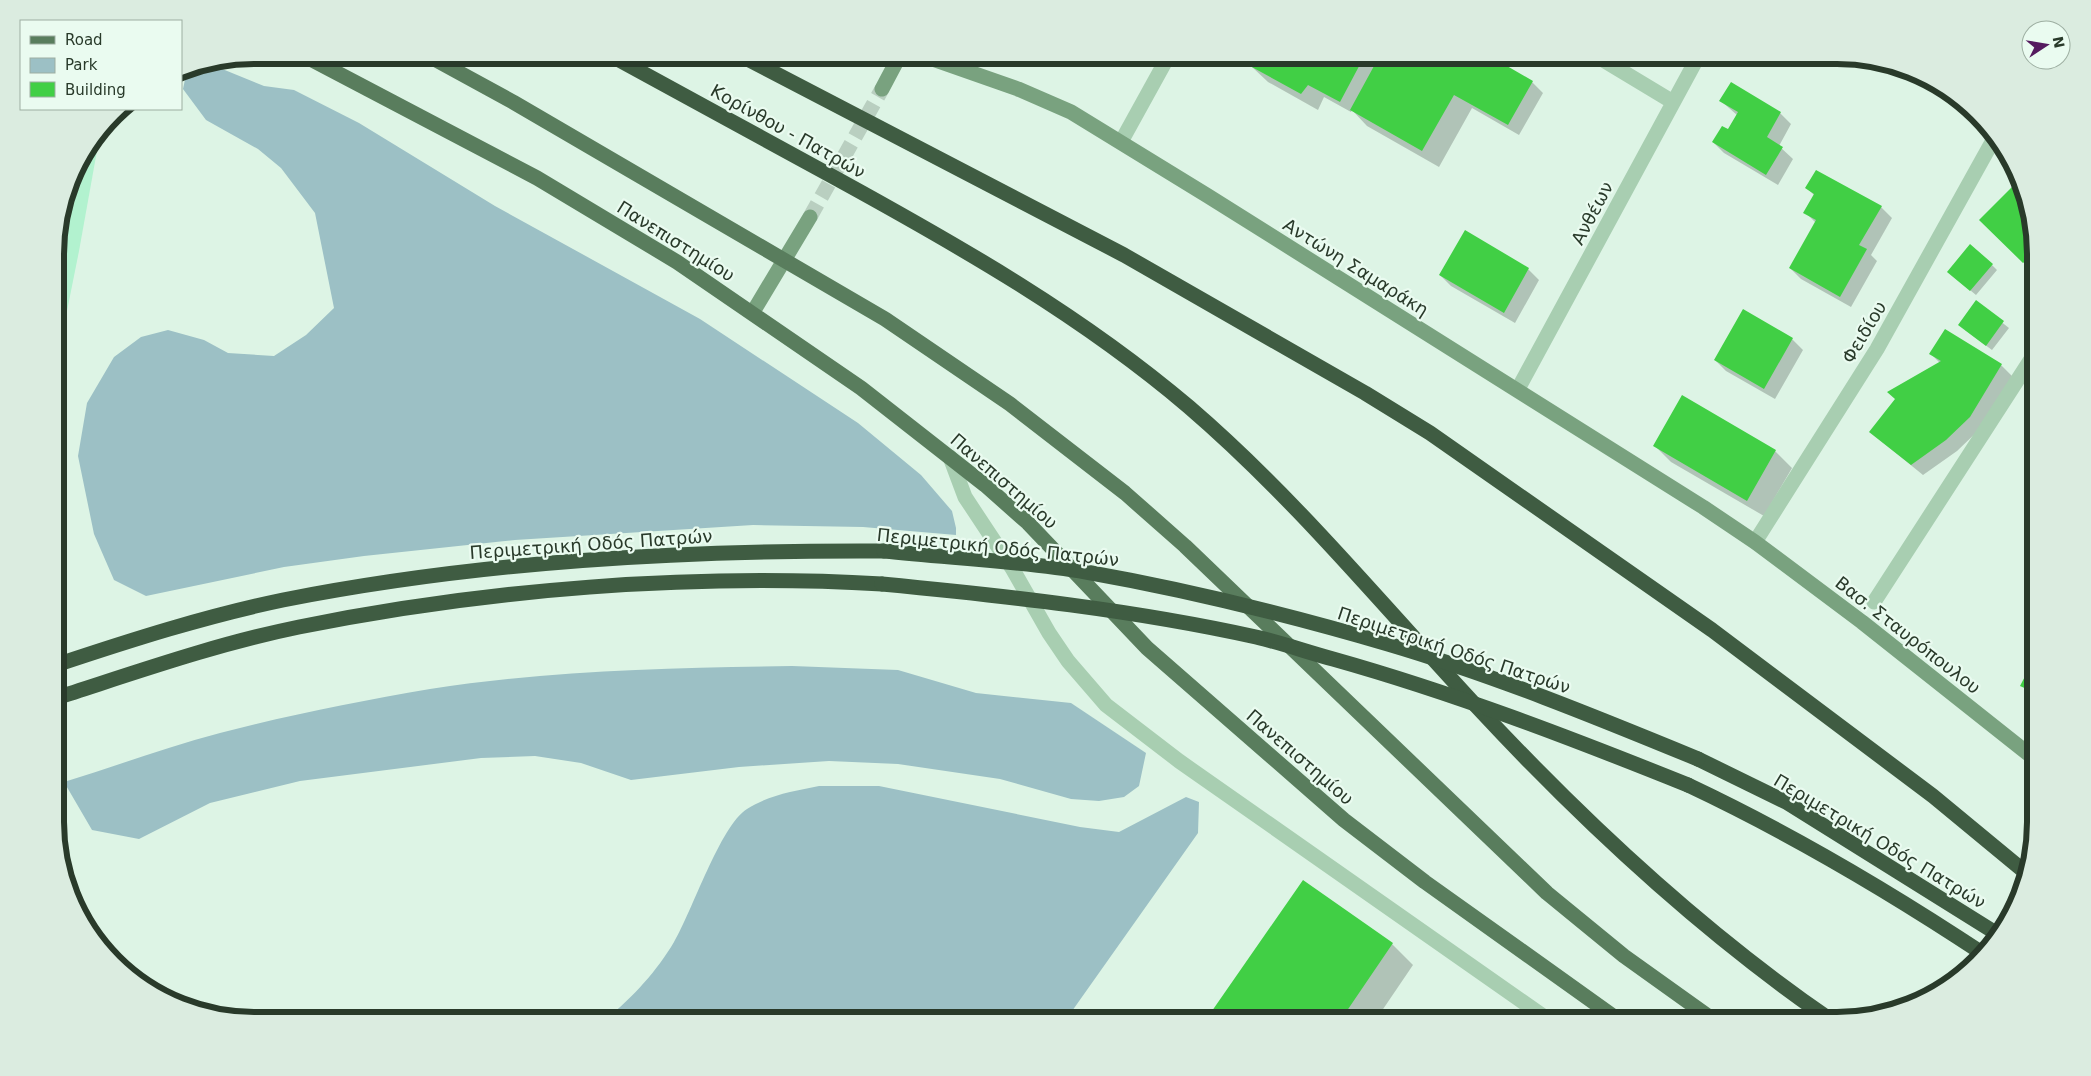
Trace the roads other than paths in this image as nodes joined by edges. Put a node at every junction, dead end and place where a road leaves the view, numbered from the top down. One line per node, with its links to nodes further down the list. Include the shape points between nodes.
1 (320, 64): 16 (main road, Πανεπιστημίου, via 538,178)
2 (444, 64): 15 (main road, Πανεπιστημίου)
3 (626, 64): 31 (highway, Κορίνθου - Πατρών, via 1006,274 1075,321 1187,406 1311,524 1478,708 1595,828 1731,947)
4 (757, 64): 25 (highway, via 1124,255 1430,433 1712,630 1933,796)
5 (895, 64): 10 (street)
6 (946, 64): 12 (street, Αντώνη Σαμαράκη, via 1043,99)
7 (1164, 64): 12 (street)
8 (1610, 64): 11 (street)
9 (1694, 64): 11 (street, Ανθέων)
10 (882, 89)
11 (1673, 102): 18 (street, Ανθέων)
12 (1121, 142): 18 (street, Αντώνη Σαμαράκη)
13 (1992, 143): 20 (street, Φειδίου, via 1877,349)
14 (810, 217): 15 (street)
15 (784, 261): 16 (street); 30 (main road, Πανεπιστημίου, via 970,375 1125,493 1222,581 1547,893 1624,956)
16 (753, 312): 19 (main road, Πανεπιστημίου, via 861,388)
17 (2027, 365): 21 (street)
18 (1518, 389): 20 (street, Αντώνη Σαμαράκη)
19 (950, 457): 28 (street, via 965,497 1012,568 1049,633 1106,706 1179,761); 29 (main road, Πανεπιστημίου, via 1028,523 1147,648 1344,820)
20 (1755, 542): 24 (street, Βασ. Σταυρόπουλου)
21 (1874, 602)
22 (64, 662): 26 (highway, Περιμετρική Οδός Πατρών, bridge, via 193,622 282,600 481,570 578,561 760,551 884,551 1085,572 1285,616 1389,644 1596,717 1786,802)
23 (64, 695): 27 (highway, bridge, via 192,654 299,627 535,593 754,581 882,584 993,595 1256,637 1377,671 1507,714 1688,785 1748,813 1865,879)
24 (2027, 753)
25 (2022, 870)
26 (1993, 931)
27 (1978, 950)
28 (1537, 1012)
29 (1607, 1012)
30 (1702, 1012)
31 (1820, 1012)

